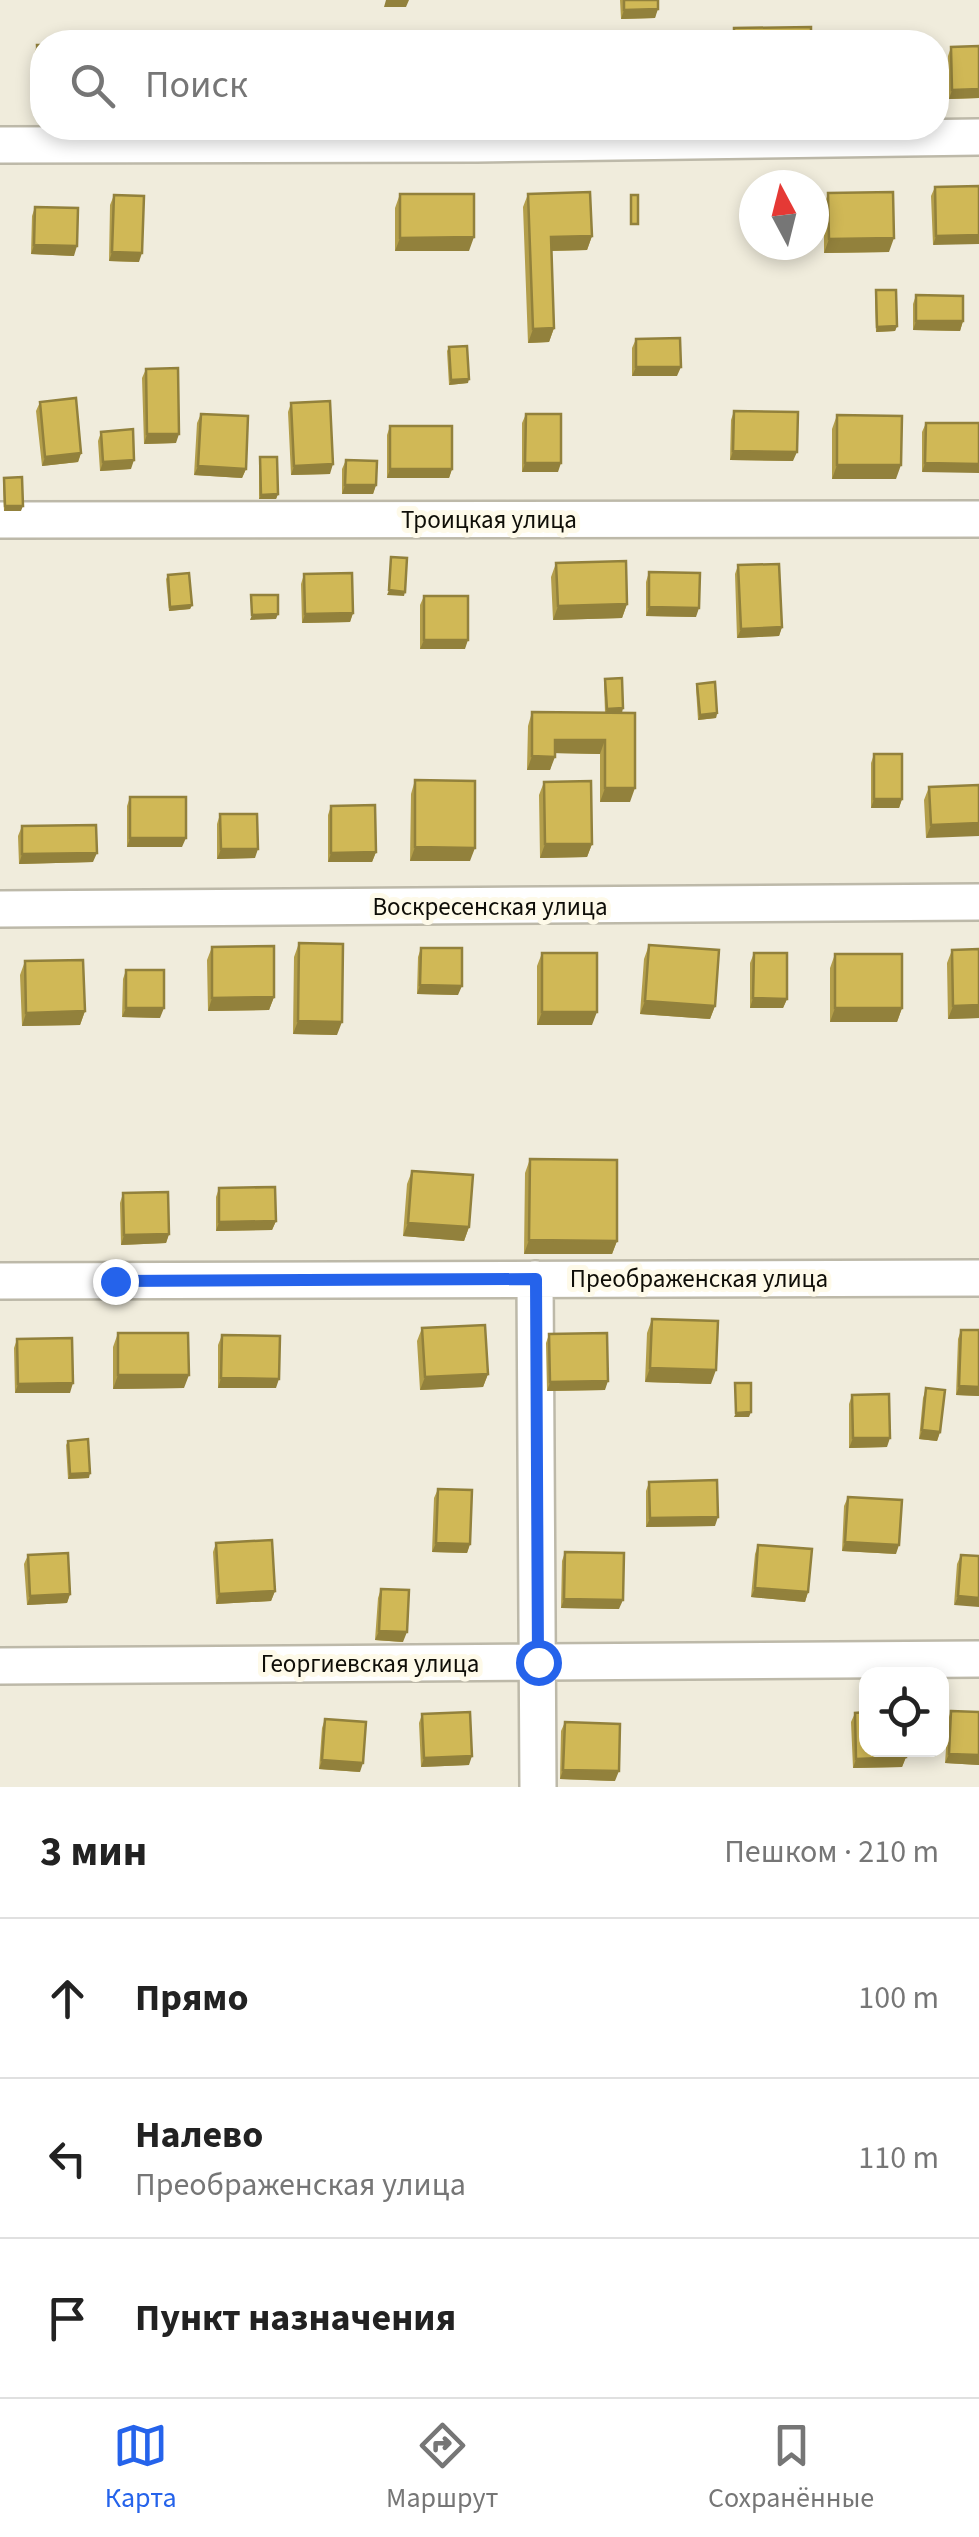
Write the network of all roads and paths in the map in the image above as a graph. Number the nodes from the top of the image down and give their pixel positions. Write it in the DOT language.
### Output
graph roads {
  1 [pos="949,138"];
  2 [pos="979,138"];
  3 [pos="812,140"];
  4 [pos="0,145"];
  5 [pos="0,520"];
  6 [pos="979,520"];
  7 [pos="979,902"];
  8 [pos="0,909"];
  9 [pos="979,1278"];
  10 [pos="536,1279"];
  11 [pos="0,1282"];
  12 [pos="979,1660"];
  13 [pos="538,1662"];
  14 [pos="0,1666"];
  15 [pos="538,1787"];
  1 -- 2 [label="street"];
  3 -- 4 [label="street"];
  5 -- 6 [label="street, Троицкая улица"];
  7 -- 8 [label="street, Воскресенская улица"];
  9 -- 10 [label="street, Преображенская улица"];
  10 -- 11 [label="street, Преображенская улица"];
  10 -- 13 [label="street"];
  12 -- 13 [label="street, Георгиевская улица"];
  13 -- 14 [label="street, Георгиевская улица"];
  13 -- 15 [label="street"];
}
